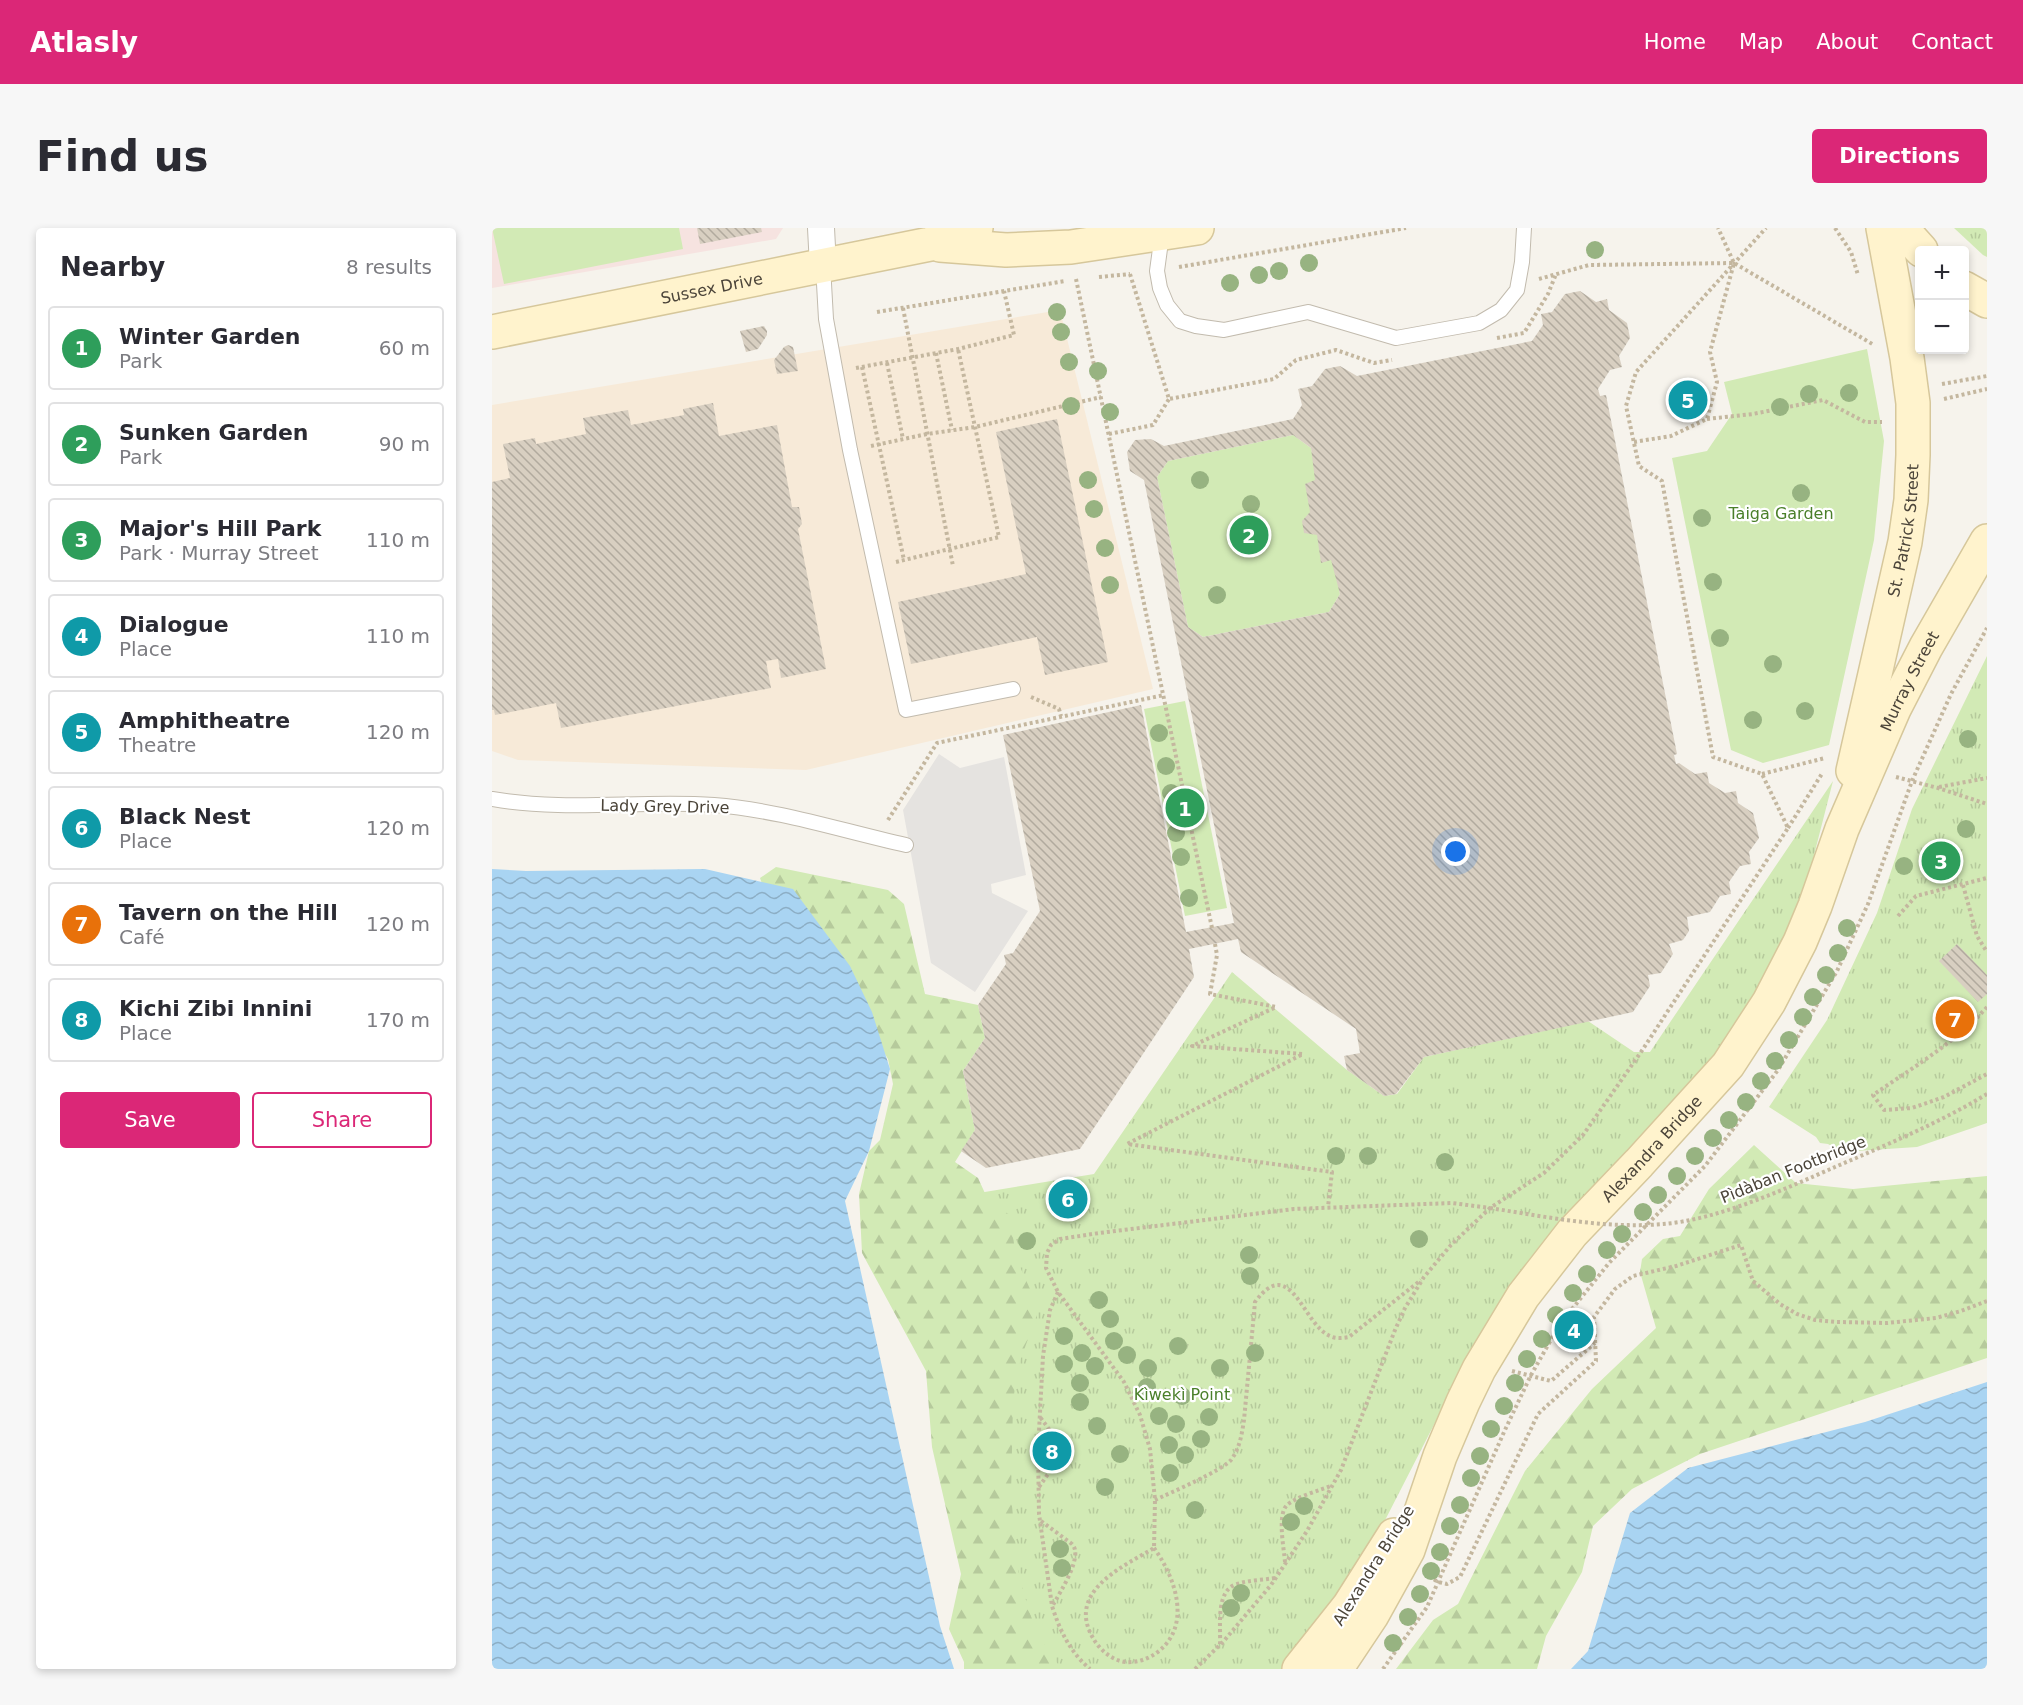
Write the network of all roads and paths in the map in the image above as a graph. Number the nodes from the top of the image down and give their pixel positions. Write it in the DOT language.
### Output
graph roads {
  1 [pos="820,228"];
  2 [pos="976,228"];
  3 [pos="1197,228"];
  4 [pos="1524,228"];
  5 [pos="1718,228"];
  6 [pos="1766,228"];
  7 [pos="1883,228"];
  8 [pos="1900,228"];
  9 [pos="1166,231"];
  10 [pos="930,244"];
  11 [pos="1917,246"];
  12 [pos="1734,263"];
  13 [pos="823,266"];
  14 [pos="1130,274"];
  15 [pos="1556,274"];
  16 [pos="1076,279"];
  17 [pos="1517,290"];
  18 [pos="1969,290"];
  19 [pos="1004,291"];
  20 [pos="1987,301"];
  21 [pos="903,308"];
  22 [pos="492,332"];
  23 [pos="1489,340"];
  24 [pos="1877,347"];
  25 [pos="958,348"];
  26 [pos="936,353"];
  27 [pos="913,358"];
  28 [pos="1397,359"];
  29 [pos="887,363"];
  30 [pos="862,367"];
  31 [pos="835,372"];
  32 [pos="1987,376"];
  33 [pos="1941,384"];
  34 [pos="1987,389"];
  35 [pos="1101,397"];
  36 [pos="1169,399"];
  37 [pos="1942,399"];
  38 [pos="1707,419"];
  39 [pos="1886,422"];
  40 [pos="975,427"];
  41 [pos="952,430"];
  42 [pos="927,434"];
  43 [pos="1109,434"];
  44 [pos="903,439"];
  45 [pos="1634,442"];
  46 [pos="880,445"];
  47 [pos="850,450"];
  48 [pos="1987,541"];
  49 [pos="950,549"];
  50 [pos="904,560"];
  51 [pos="876,566"];
  52 [pos="953,566"];
  53 [pos="1987,628"];
  54 [pos="1013,689"];
  55 [pos="1164,695"];
  56 [pos="1061,716"];
  57 [pos="1762,774"];
  58 [pos="1890,776"];
  59 [pos="1987,778"];
  60 [pos="1912,781"];
  61 [pos="1938,788"];
  62 [pos="492,799"];
  63 [pos="1987,804"];
  64 [pos="1788,828"];
  65 [pos="1842,829"];
  66 [pos="877,839"];
  67 [pos="906,845"];
  68 [pos="1987,878"];
  69 [pos="1963,885"];
  70 [pos="1898,916"];
  71 [pos="1212,928"];
  72 [pos="1215,944"];
  73 [pos="1987,952"];
  74 [pos="1987,1007"];
  75 [pos="1987,1074"];
  76 [pos="1987,1095"];
  77 [pos="1328,1208"];
  78 [pos="1491,1208"];
  79 [pos="1622,1219"];
  80 [pos="1608,1234"];
  81 [pos="1424,1277"];
  82 [pos="1058,1292"];
  83 [pos="1987,1301"];
  84 [pos="1595,1343"];
  85 [pos="1511,1363"];
  86 [pos="1531,1375"];
  87 [pos="1040,1416"];
  88 [pos="1440,1456"];
  89 [pos="1332,1485"];
  90 [pos="1039,1487"];
  91 [pos="1155,1500"];
  92 [pos="1040,1520"];
  93 [pos="1154,1548"];
  94 [pos="1285,1563"];
  95 [pos="1419,1570"];
  96 [pos="1276,1578"];
  97 [pos="1438,1582"];
  98 [pos="1052,1606"];
  99 [pos="1220,1644"];
  100 [pos="1090,1669"];
  101 [pos="1195,1669"];
  102 [pos="1299,1669"];
  103 [pos="1336,1669"];
  104 [pos="1383,1669"];
  1 -- 13 [label="street"];
  2 -- 10 [label="main road, Sussex Drive"];
  3 -- 9 [label="main road, Sussex Drive"];
  4 -- 17 [label="lane"];
  5 -- 12 [label="path"];
  6 -- 12 [label="path"];
  7 -- 65 [label="main road, St. Patrick Street"];
  8 -- 11 [label="main road"];
  9 -- 10 [label="main road, Sussex Drive"];
  9 -- 17 [label="lane"];
  10 -- 13 [label="main road, Sussex Drive"];
  12 -- 15 [label="path"];
  12 -- 24 [label="path"];
  12 -- 38 [label="path"];
  12 -- 45 [label="path"];
  13 -- 22 [label="main road, Sussex Drive"];
  13 -- 31 [label="lane"];
  14 -- 36 [label="path"];
  15 -- 17 [label="path"];
  15 -- 23 [label="path"];
  16 -- 35 [label="path"];
  18 -- 20 [label="main road"];
  19 -- 25 [label="path"];
  21 -- 27 [label="path"];
  25 -- 26 [label="path"];
  25 -- 40 [label="path"];
  26 -- 27 [label="path"];
  26 -- 41 [label="path"];
  27 -- 29 [label="path"];
  27 -- 42 [label="path"];
  28 -- 36 [label="path"];
  29 -- 30 [label="path"];
  29 -- 44 [label="path"];
  30 -- 31 [label="path"];
  30 -- 46 [label="path"];
  31 -- 47 [label="lane"];
  32 -- 33 [label="path"];
  34 -- 37 [label="path"];
  35 -- 40 [label="path"];
  35 -- 43 [label="path"];
  36 -- 43 [label="path"];
  38 -- 39 [label="path"];
  38 -- 45 [label="path"];
  40 -- 41 [label="path"];
  40 -- 49 [label="path"];
  41 -- 42 [label="path"];
  42 -- 44 [label="path"];
  42 -- 49 [label="path"];
  43 -- 55 [label="path"];
  44 -- 46 [label="path"];
  45 -- 57 [label="path"];
  46 -- 47 [label="path"];
  46 -- 50 [label="path"];
  47 -- 51 [label="lane"];
  48 -- 65 [label="main road, Murray Street"];
  49 -- 50 [label="path"];
  49 -- 52 [label="path"];
  50 -- 51 [label="path"];
  51 -- 54 [label="lane"];
  53 -- 60 [label="path"];
  54 -- 56 [label="path"];
  55 -- 56 [label="path"];
  55 -- 71 [label="path"];
  56 -- 66 [label="path"];
  57 -- 64 [label="path"];
  57 -- 64 [label="path"];
  58 -- 60 [label="path"];
  59 -- 61 [label="path"];
  60 -- 61 [label="path"];
  60 -- 86 [label="path"];
  61 -- 63 [label="path"];
  62 -- 66 [label="lane, Lady Grey Drive"];
  64 -- 78 [label="path"];
  65 -- 88 [label="main road, Alexandra Bridge"];
  66 -- 67 [label="lane, Lady Grey Drive"];
  68 -- 69 [label="path"];
  69 -- 70 [label="path"];
  69 -- 73 [label="path"];
  72 -- 77 [label="path"];
  74 -- 75 [label="path"];
  76 -- 78 [label="path, Pìdàban Footbridge, bridge"];
  77 -- 78 [label="path, Pìdàban Footbridge"];
  77 -- 82 [label="path, Pìdàban Footbridge"];
  78 -- 81 [label="path"];
  79 -- 80 [label="path"];
  81 -- 89 [label="path"];
  81 -- 91 [label="path"];
  82 -- 87 [label="path"];
  82 -- 91 [label="path"];
  83 -- 84 [label="path"];
  84 -- 86 [label="path"];
  84 -- 97 [label="path"];
  85 -- 86 [label="path"];
  86 -- 97 [label="path"];
  87 -- 90 [label="path"];
  87 -- 90 [label="path"];
  88 -- 102 [label="main road, Alexandra Bridge"];
  88 -- 103 [label="main road, Alexandra Bridge"];
  89 -- 94 [label="path"];
  89 -- 94 [label="path"];
  90 -- 92 [label="path"];
  91 -- 93 [label="path"];
  92 -- 98 [label="path"];
  92 -- 98 [label="path"];
  93 -- 93 [label="path"];
  94 -- 96 [label="path"];
  95 -- 97 [label="path"];
  96 -- 99 [label="path"];
  96 -- 99 [label="path"];
  97 -- 104 [label="path"];
  98 -- 100 [label="path"];
  99 -- 101 [label="path"];
}
